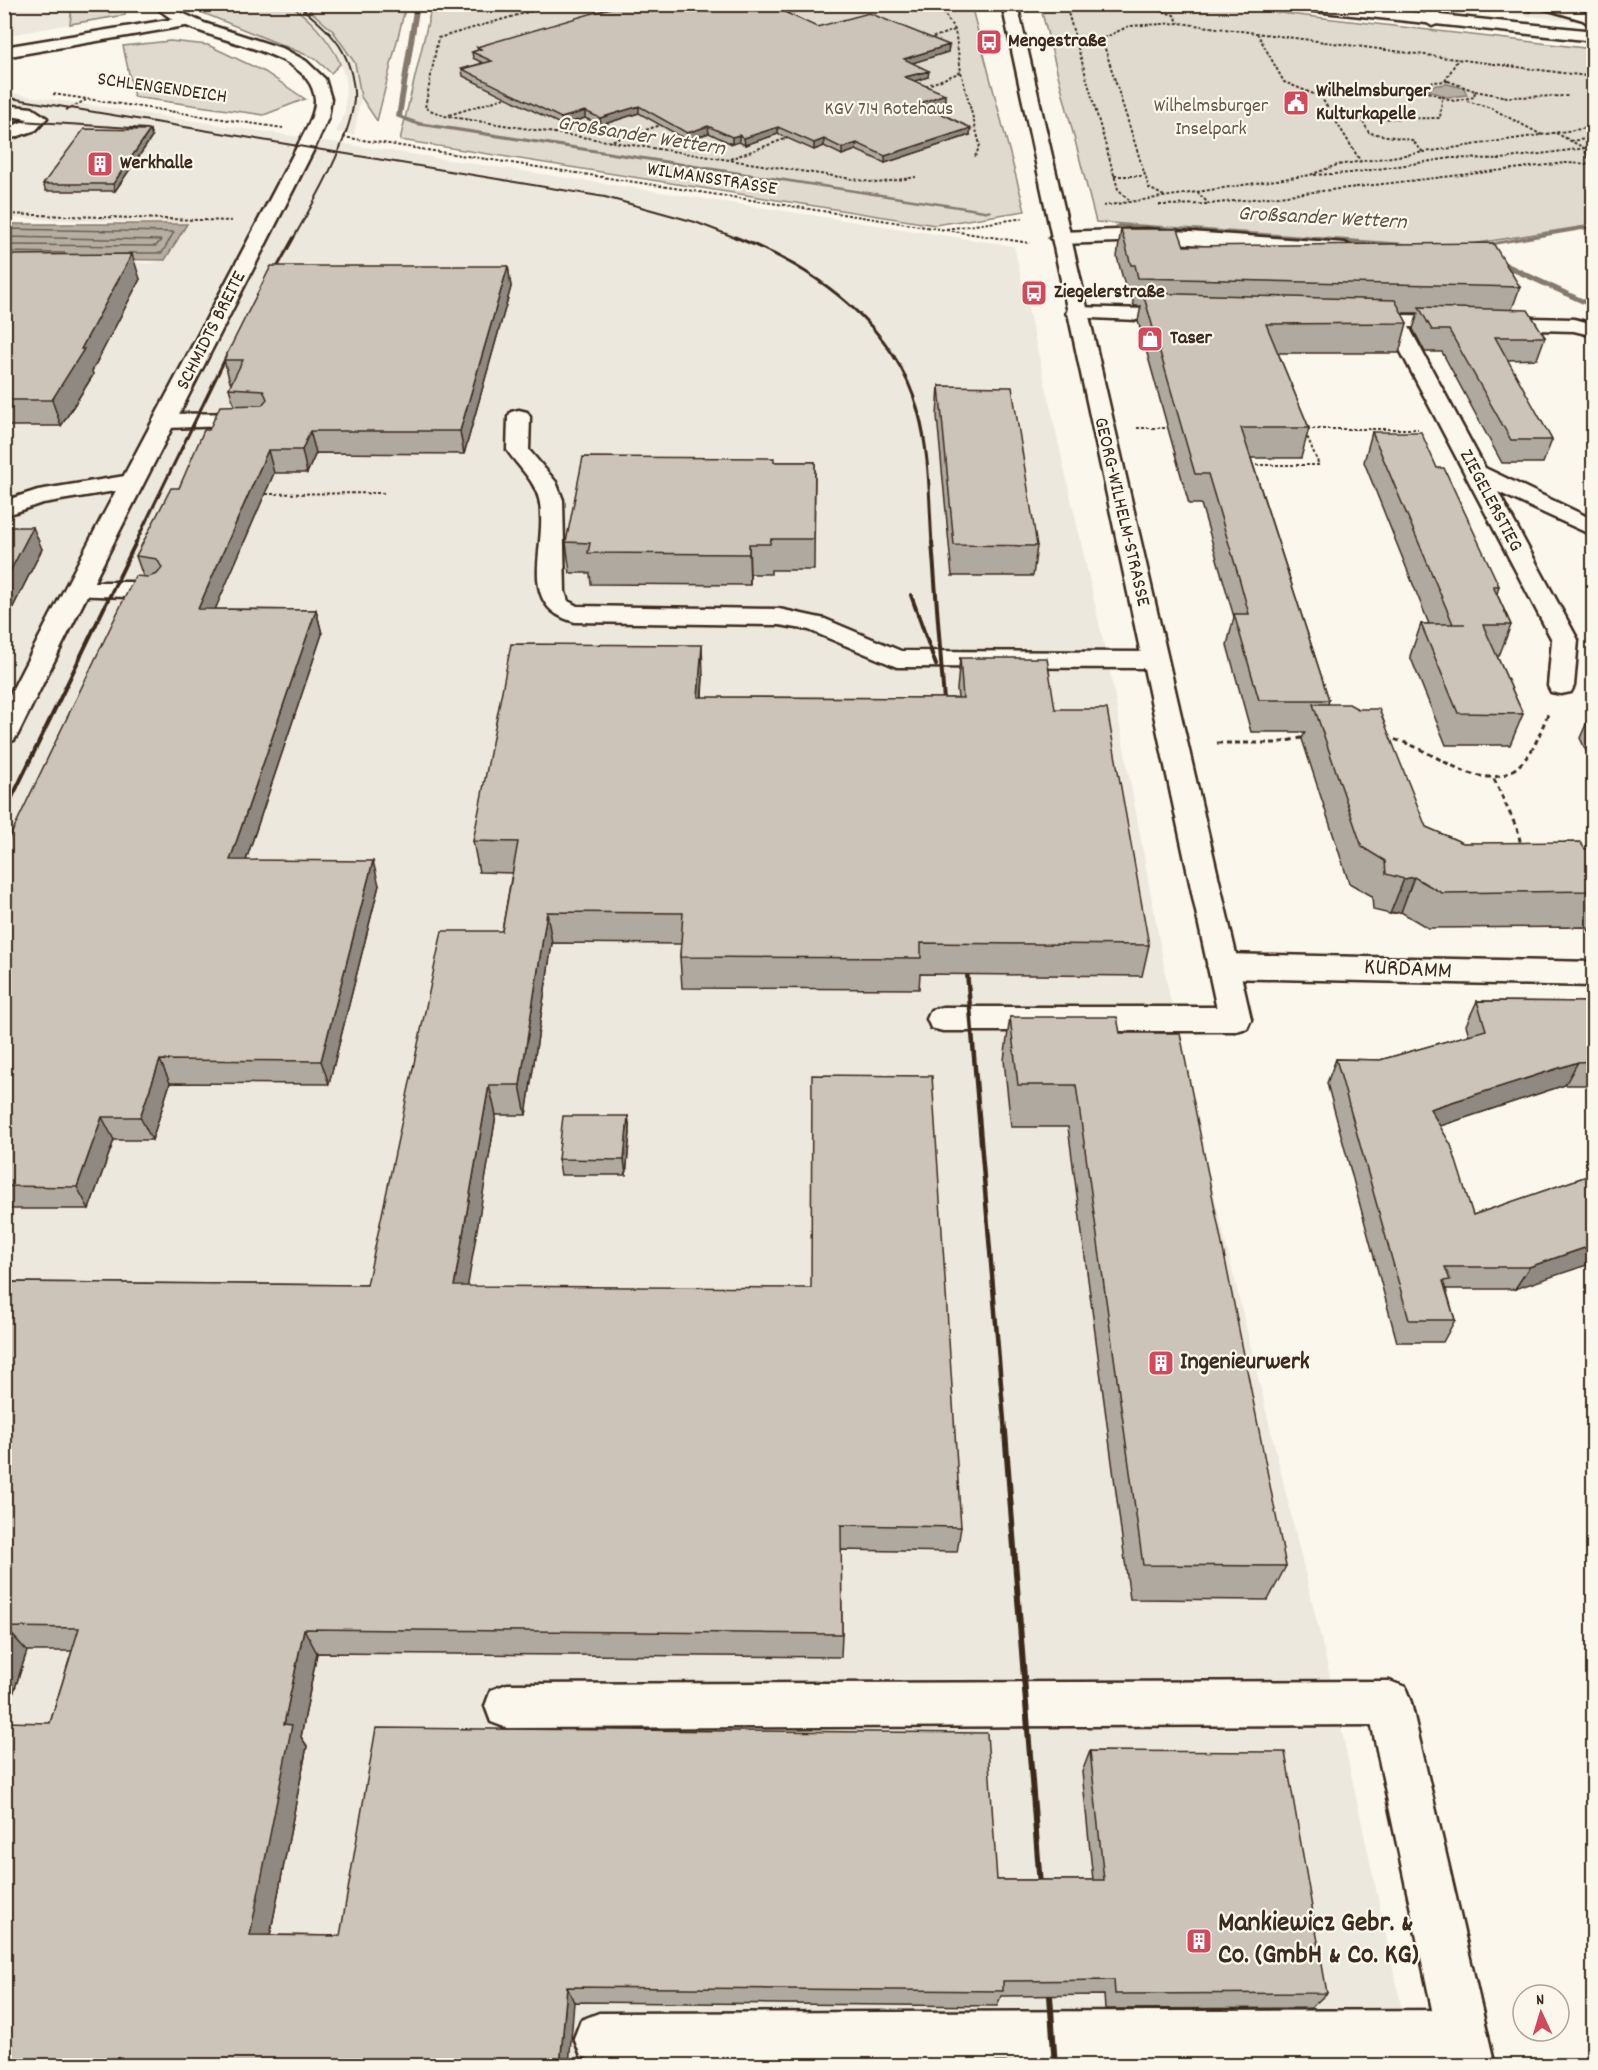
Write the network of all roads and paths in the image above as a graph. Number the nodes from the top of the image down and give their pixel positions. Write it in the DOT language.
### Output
graph roads {
  1 [pos="161,4"];
  2 [pos="556,4"];
  3 [pos="816,4"];
  4 [pos="929,4"];
  5 [pos="1009,4"];
  6 [pos="1077,4"];
  7 [pos="1139,4"];
  8 [pos="1286,4"];
  9 [pos="1374,4"];
  10 [pos="1535,4"];
  11 [pos="1433,12"];
  12 [pos="783,15"];
  13 [pos="186,22"];
  14 [pos="1179,23"];
  15 [pos="955,30"];
  16 [pos="1590,32"];
  17 [pos="1257,33"];
  18 [pos="921,41"];
  19 [pos="4,52"];
  20 [pos="1458,59"];
  21 [pos="961,72"];
  22 [pos="1593,77"];
  23 [pos="1445,81"];
  24 [pos="917,89"];
  25 [pos="1422,90"];
  26 [pos="1475,91"];
  27 [pos="51,94"];
  28 [pos="513,95"];
  29 [pos="1568,96"];
  30 [pos="1321,97"];
  31 [pos="1442,99"];
  32 [pos="1465,100"];
  33 [pos="4,110"];
  34 [pos="445,116"];
  35 [pos="663,124"];
  36 [pos="1593,127"];
  37 [pos="313,132"];
  38 [pos="1556,133"];
  39 [pos="795,135"];
  40 [pos="1542,135"];
  41 [pos="4,136"];
  42 [pos="1593,138"];
  43 [pos="357,140"];
  44 [pos="1570,141"];
  45 [pos="607,142"];
  46 [pos="1593,147"];
  47 [pos="1584,148"];
  48 [pos="1424,153"];
  49 [pos="975,157"];
  50 [pos="729,160"];
  51 [pos="1361,162"];
  52 [pos="1592,164"];
  53 [pos="1310,175"];
  54 [pos="1114,176"];
  55 [pos="1144,176"];
  56 [pos="916,177"];
  57 [pos="1197,191"];
  58 [pos="1164,196"];
  59 [pos="1131,201"];
  60 [pos="1098,207"];
  61 [pos="4,214"];
  62 [pos="1026,218"];
  63 [pos="267,222"];
  64 [pos="942,230"];
  65 [pos="1061,243"];
  66 [pos="1362,250"];
  67 [pos="1076,313"];
  68 [pos="1203,316"];
  69 [pos="1335,319"];
  70 [pos="1395,321"];
  71 [pos="1593,330"];
  72 [pos="519,417"];
  73 [pos="260,420"];
  74 [pos="165,421"];
  75 [pos="1102,428"];
  76 [pos="1174,428"];
  77 [pos="1293,428"];
  78 [pos="1304,429"];
  79 [pos="1452,429"];
  80 [pos="1245,465"];
  81 [pos="1475,472"];
  82 [pos="131,482"];
  83 [pos="385,493"];
  84 [pos="260,494"];
  85 [pos="4,508"];
  86 [pos="1593,529"];
  87 [pos="78,590"];
  88 [pos="155,590"];
  89 [pos="1154,660"];
  90 [pos="1561,686"];
  91 [pos="4,734"];
  92 [pos="1311,736"];
  93 [pos="1218,743"];
  94 [pos="1385,747"];
  95 [pos="1494,779"];
  96 [pos="1523,854"];
  97 [pos="1223,966"];
  98 [pos="1593,974"];
  99 [pos="943,1019"];
  100 [pos="507,1706"];
  101 [pos="599,2038"];
  102 [pos="1467,2050"];
  1 -- 13 [label="main road, SCHMIDTS BREITE"];
  2 -- 34 [label="path"];
  3 -- 12 [label="path"];
  4 -- 15 [label="path"];
  5 -- 65 [label="main road, GEORG-WILHELM-STRASSE"];
  6 -- 54 [label="path"];
  7 -- 14 [label="path"];
  8 -- 11 [label="main road"];
  9 -- 11 [label="main road"];
  10 -- 16 [label="main road"];
  11 -- 16 [label="main road"];
  13 -- 19 [label="main road"];
  13 -- 37 [label="main road, SCHMIDTS BREITE"];
  14 -- 17 [label="path"];
  14 -- 55 [label="path"];
  15 -- 18 [label="path"];
  15 -- 21 [label="path"];
  17 -- 20 [label="path"];
  17 -- 30 [label="path"];
  20 -- 22 [label="path"];
  20 -- 23 [label="path"];
  21 -- 24 [label="path"];
  21 -- 49 [label="path"];
  23 -- 25 [label="path"];
  23 -- 26 [label="path"];
  25 -- 30 [label="path"];
  25 -- 31 [label="path"];
  26 -- 29 [label="path"];
  26 -- 32 [label="path"];
  27 -- 37 [label="path, SCHLENGENDEICH"];
  28 -- 34 [label="path"];
  30 -- 51 [label="path"];
  31 -- 32 [label="path"];
  31 -- 48 [label="path"];
  32 -- 40 [label="path"];
  33 -- 41 [label="main road"];
  34 -- 45 [label="path"];
  35 -- 45 [label="path"];
  36 -- 38 [label="path"];
  37 -- 63 [label="main road, SCHMIDTS BREITE"];
  38 -- 40 [label="path"];
  38 -- 44 [label="path"];
  39 -- 50 [label="path"];
  40 -- 48 [label="path"];
  42 -- 44 [label="path"];
  43 -- 64 [label="path, WILMANSSTRASSE"];
  44 -- 47 [label="path"];
  45 -- 50 [label="path"];
  46 -- 47 [label="path"];
  47 -- 52 [label="path"];
  47 -- 53 [label="path"];
  48 -- 51 [label="path"];
  50 -- 56 [label="path"];
  51 -- 53 [label="path"];
  52 -- 57 [label="path"];
  53 -- 57 [label="path"];
  54 -- 55 [label="path"];
  54 -- 59 [label="path"];
  55 -- 58 [label="path"];
  57 -- 58 [label="path"];
  58 -- 59 [label="path"];
  59 -- 60 [label="path"];
  61 -- 63 [label="path"];
  62 -- 64 [label="path"];
  63 -- 74 [label="main road, SCHMIDTS BREITE"];
  64 -- 65 [label="path, WILMANSSTRASSE"];
  65 -- 66 [label="main road"];
  65 -- 67 [label="main road, GEORG-WILHELM-STRASSE"];
  67 -- 68 [label="main road"];
  67 -- 75 [label="main road, GEORG-WILHELM-STRASSE"];
  69 -- 70 [label="main road"];
  70 -- 71 [label="main road"];
  70 -- 79 [label="main road, ZIEGELERSTIEG"];
  72 -- 89 [label="main road"];
  73 -- 74 [label="main road"];
  74 -- 82 [label="main road, SCHMIDTS BREITE"];
  75 -- 76 [label="path"];
  75 -- 89 [label="main road, GEORG-WILHELM-STRASSE"];
  77 -- 78 [label="path"];
  78 -- 79 [label="path"];
  78 -- 80 [label="path"];
  79 -- 81 [label="main road, ZIEGELERSTIEG"];
  81 -- 86 [label="main road"];
  81 -- 90 [label="main road, ZIEGELERSTIEG"];
  82 -- 85 [label="main road"];
  82 -- 87 [label="main road, SCHMIDTS BREITE"];
  83 -- 84 [label="path"];
  87 -- 88 [label="main road"];
  87 -- 91 [label="main road, SCHMIDTS BREITE"];
  89 -- 97 [label="main road, GEORG-WILHELM-STRASSE"];
  90 -- 95 [label="path"];
  92 -- 93 [label="path"];
  94 -- 95 [label="path"];
  95 -- 96 [label="path"];
  97 -- 98 [label="main road, KURDAMM"];
  97 -- 99 [label="main road, GEORG-WILHELM-STRASSE"];
  100 -- 102 [label="main road"];
  101 -- 102 [label="main road"];
}
